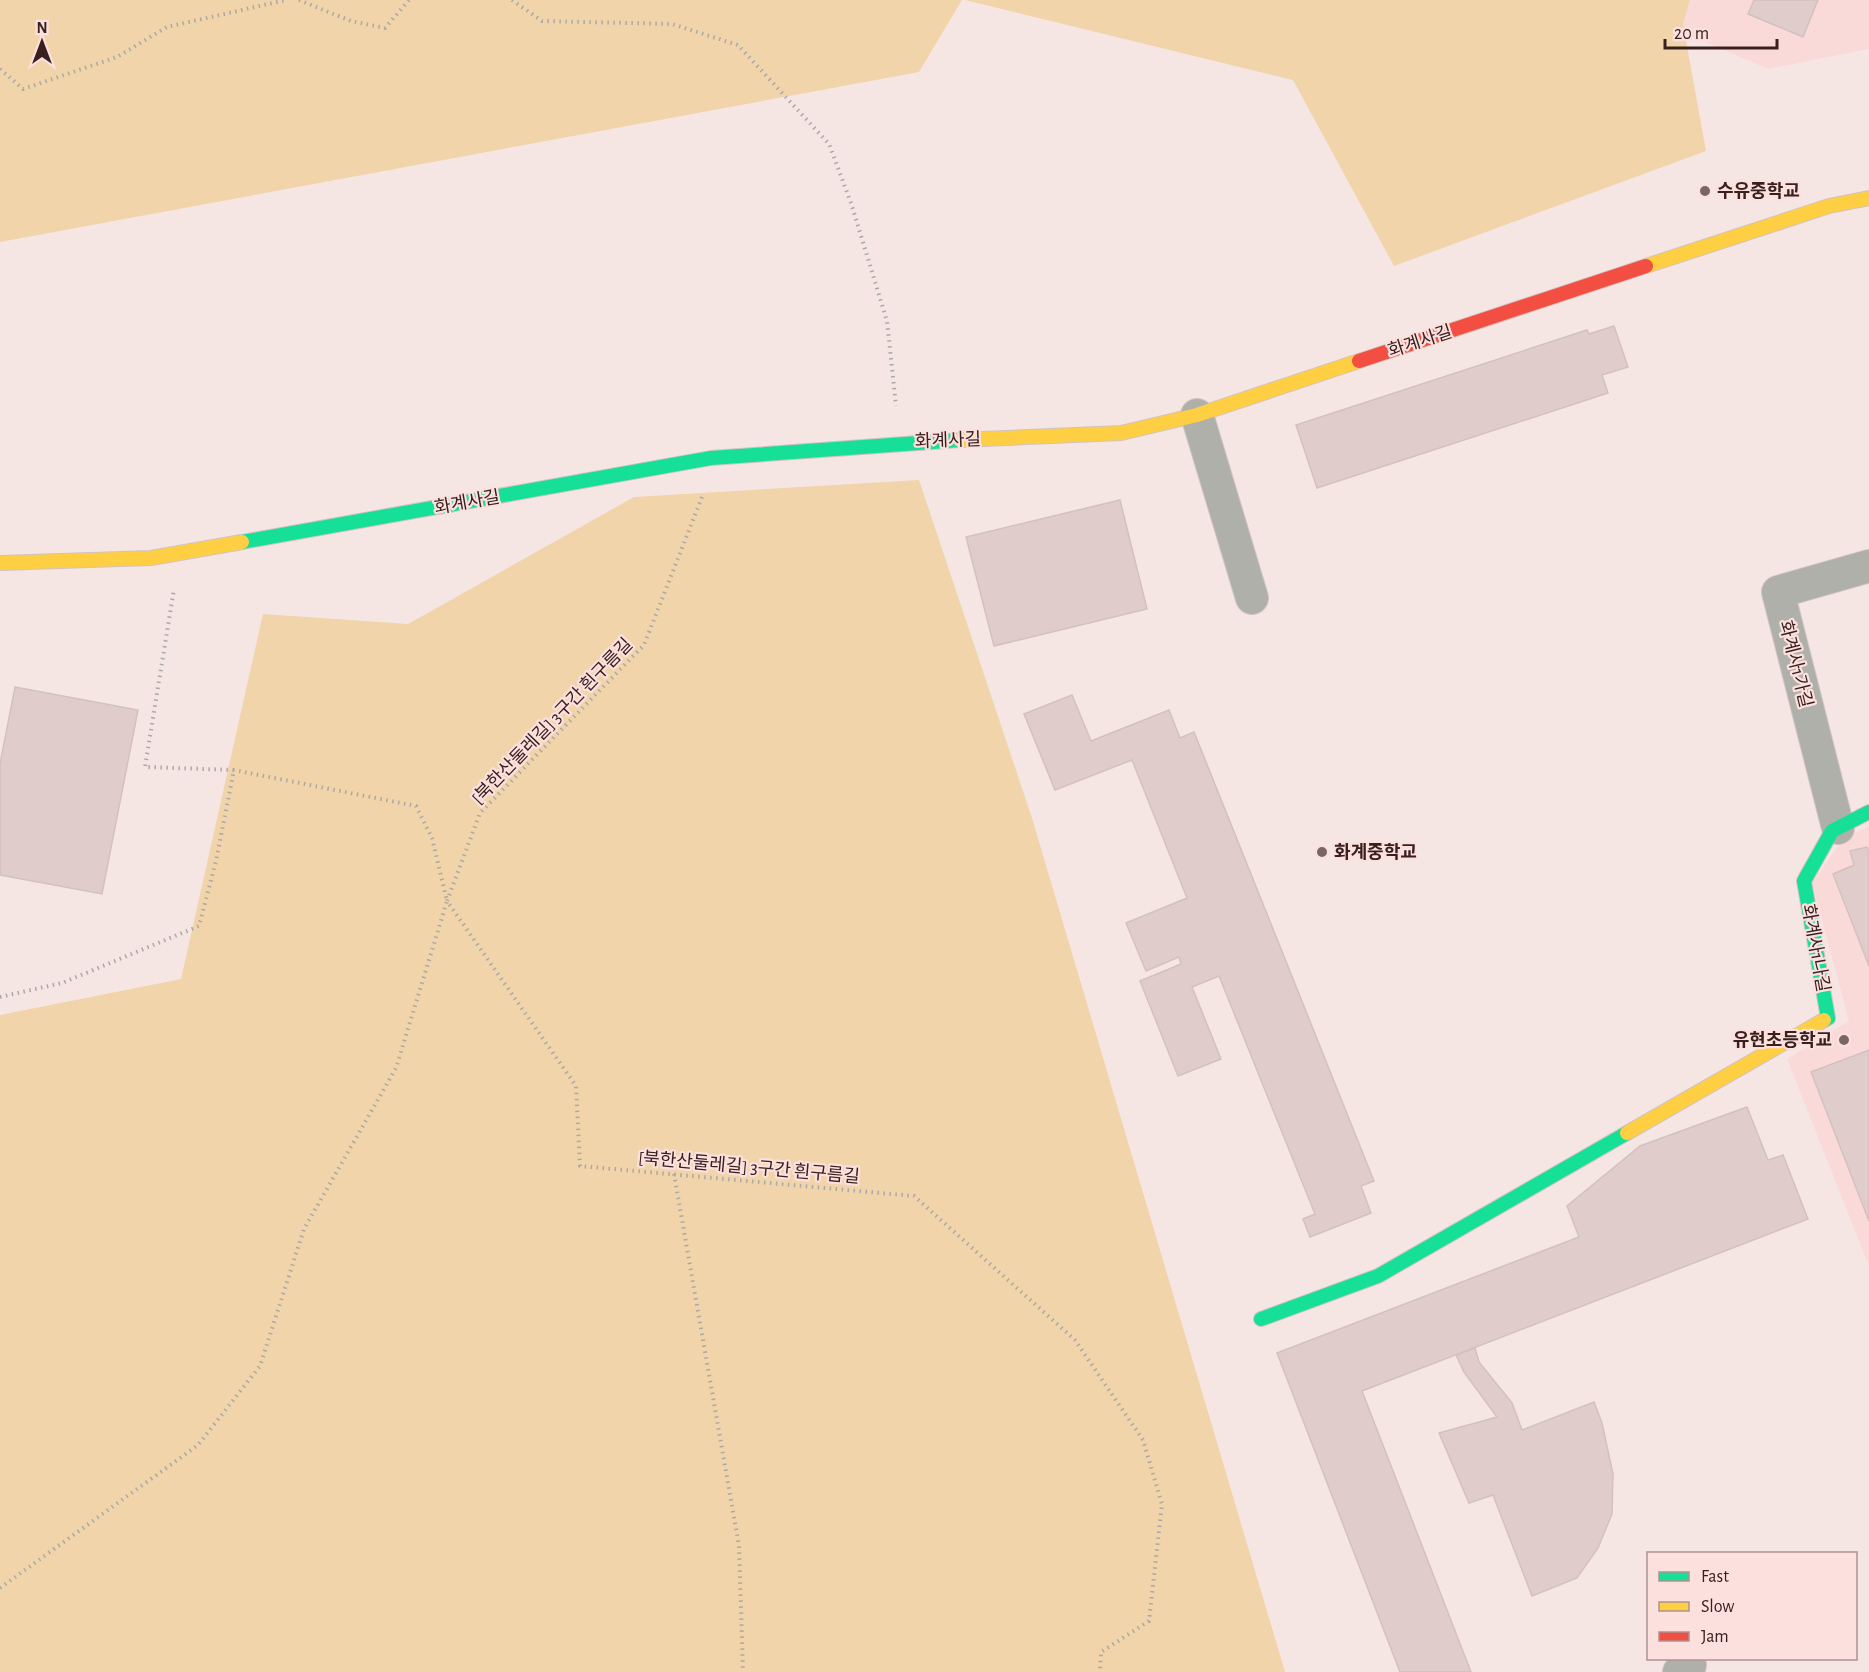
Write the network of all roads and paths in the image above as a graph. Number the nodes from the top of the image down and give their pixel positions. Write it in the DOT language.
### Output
graph roads {
  1 [pos="286,0"];
  2 [pos="299,0"];
  3 [pos="409,0"];
  4 [pos="512,0"];
  5 [pos="0,69"];
  6 [pos="1869,198"];
  7 [pos="1197,415"];
  8 [pos="900,442"];
  9 [pos="704,490"];
  10 [pos="180,553"];
  11 [pos="0,563"];
  12 [pos="1869,566"];
  13 [pos="1252,598"];
  14 [pos="234,770"];
  15 [pos="1869,812"];
  16 [pos="1838,828"];
  17 [pos="447,901"];
  18 [pos="0,997"];
  19 [pos="674,1174"];
  20 [pos="1261,1319"];
  21 [pos="0,1588"];
  22 [pos="743,1672"];
  23 [pos="1100,1672"];
  1 -- 5 [label="path"];
  2 -- 3 [label="path"];
  4 -- 8 [label="path"];
  6 -- 7 [label="street, 화계사길"];
  7 -- 8 [label="street, 화계사길"];
  7 -- 13 [label="street"];
  8 -- 10 [label="street, 화계사길"];
  9 -- 17 [label="path, [북한산둘레길] 3구간 흰구름길"];
  10 -- 11 [label="street, 화계사길"];
  10 -- 14 [label="path"];
  12 -- 16 [label="street, 화계사1가길"];
  14 -- 17 [label="path"];
  14 -- 18 [label="path"];
  15 -- 16 [label="street, 화계사1나길"];
  16 -- 20 [label="street, 화계사1나길"];
  17 -- 19 [label="path, [북한산둘레길] 3구간 흰구름길"];
  17 -- 21 [label="path"];
  19 -- 22 [label="path"];
  19 -- 23 [label="path, [북한산둘레길] 3구간 흰구름길"];
}
